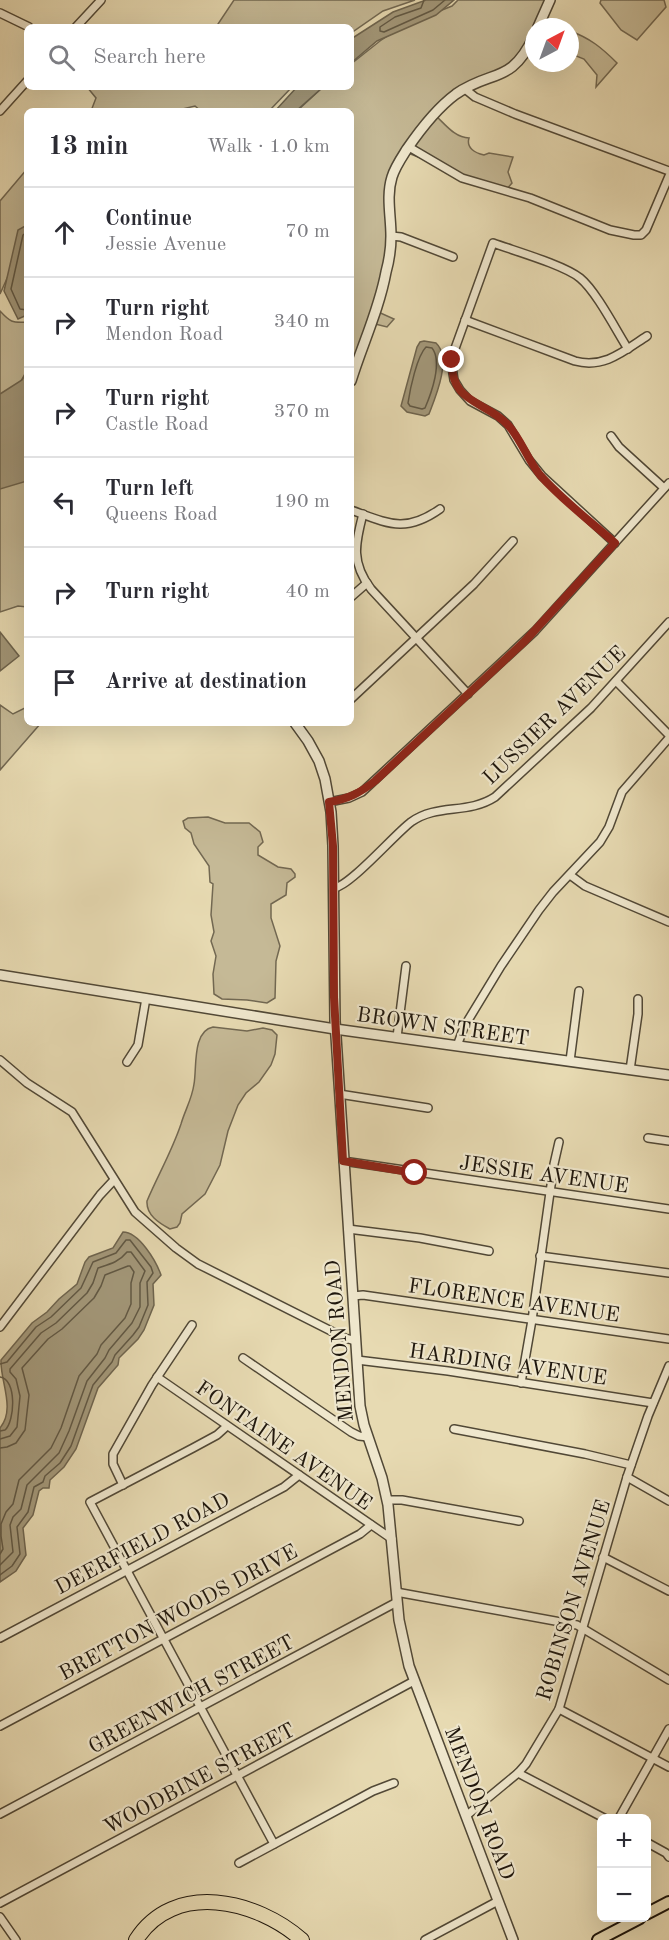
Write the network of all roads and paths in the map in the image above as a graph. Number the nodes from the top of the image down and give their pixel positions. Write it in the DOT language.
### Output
graph roads {
  1 [pos="101,0"];
  2 [pos="550,0"];
  3 [pos="0,13"];
  4 [pos="542,18"];
  5 [pos="79,24"];
  6 [pos="24,25"];
  7 [pos="525,52"];
  8 [pos="24,84"];
  9 [pos="465,88"];
  10 [pos="1,110"];
  11 [pos="409,147"];
  12 [pos="669,171"];
  13 [pos="669,176"];
  14 [pos="391,236"];
  15 [pos="453,257"];
  16 [pos="465,320"];
  17 [pos="647,336"];
  18 [pos="628,349"];
  19 [pos="354,372"];
  20 [pos="611,436"];
  21 [pos="667,485"];
  22 [pos="440,509"];
  23 [pos="354,511"];
  24 [pos="363,514"];
  25 [pos="513,541"];
  26 [pos="615,543"];
  27 [pos="367,583"];
  28 [pos="354,594"];
  29 [pos="669,622"];
  30 [pos="417,638"];
  31 [pos="616,681"];
  32 [pos="468,694"];
  33 [pos="354,696"];
  34 [pos="298,726"];
  35 [pos="669,737"];
  36 [pos="329,802"];
  37 [pos="570,874"];
  38 [pos="333,888"];
  39 [pos="669,922"];
  40 [pos="406,966"];
  41 [pos="0,975"];
  42 [pos="579,991"];
  43 [pos="146,998"];
  44 [pos="638,999"];
  45 [pos="335,1029"];
  46 [pos="397,1037"];
  47 [pos="457,1046"];
  48 [pos="0,1060"];
  49 [pos="570,1061"];
  50 [pos="127,1062"];
  51 [pos="630,1070"];
  52 [pos="669,1076"];
  53 [pos="339,1094"];
  54 [pos="428,1108"];
  55 [pos="648,1138"];
  56 [pos="559,1142"];
  57 [pos="669,1142"];
  58 [pos="343,1161"];
  59 [pos="114,1180"];
  60 [pos="550,1190"];
  61 [pos="669,1209"];
  62 [pos="348,1228"];
  63 [pos="489,1251"];
  64 [pos="540,1256"];
  65 [pos="669,1273"];
  66 [pos="353,1296"];
  67 [pos="532,1320"];
  68 [pos="192,1325"];
  69 [pos="0,1327"];
  70 [pos="669,1339"];
  71 [pos="356,1341"];
  72 [pos="243,1358"];
  73 [pos="357,1360"];
  74 [pos="669,1366"];
  75 [pos="157,1377"];
  76 [pos="520,1383"];
  77 [pos="653,1403"];
  78 [pos="227,1426"];
  79 [pos="454,1430"];
  80 [pos="368,1437"];
  81 [pos="631,1465"];
  82 [pos="298,1475"];
  83 [pos="627,1477"];
  84 [pos="123,1485"];
  85 [pos="387,1500"];
  86 [pos="669,1501"];
  87 [pos="519,1521"];
  88 [pos="371,1525"];
  89 [pos="392,1539"];
  90 [pos="603,1557"];
  91 [pos="127,1570"];
  92 [pos="669,1591"];
  93 [pos="397,1597"];
  94 [pos="583,1629"];
  95 [pos="0,1638"];
  96 [pos="164,1639"];
  97 [pos="669,1680"];
  98 [pos="414,1681"];
  99 [pos="200,1707"];
  100 [pos="560,1709"];
  101 [pos="0,1726"];
  102 [pos="669,1729"];
  103 [pos="653,1758"];
  104 [pos="669,1767"];
  105 [pos="518,1773"];
  106 [pos="237,1776"];
  107 [pos="394,1783"];
  108 [pos="0,1814"];
  109 [pos="597,1814"];
  110 [pos="621,1814"];
  111 [pos="466,1816"];
  112 [pos="274,1844"];
  113 [pos="651,1845"];
  114 [pos="669,1857"];
  115 [pos="239,1863"];
  116 [pos="498,1901"];
  117 [pos="669,1902"];
  118 [pos="0,1903"];
  119 [pos="651,1911"];
  120 [pos="0,1917"];
  121 [pos="631,1922"];
  122 [pos="16,1940"];
  123 [pos="136,1940"];
  124 [pos="302,1940"];
  125 [pos="425,1940"];
  126 [pos="513,1940"];
  127 [pos="598,1940"];
  1 -- 5 [label="street"];
  2 -- 4 [label="street"];
  3 -- 6 [label="street"];
  7 -- 9 [label="street"];
  8 -- 10 [label="street"];
  9 -- 11 [label="street"];
  9 -- 12 [label="street"];
  11 -- 13 [label="street"];
  11 -- 14 [label="street"];
  14 -- 15 [label="street"];
  14 -- 19 [label="street"];
  16 -- 18 [label="street"];
  16 -- 18 [label="street"];
  16 -- 26 [label="street"];
  17 -- 18 [label="street"];
  20 -- 21 [label="street"];
  21 -- 26 [label="street"];
  22 -- 24 [label="street"];
  23 -- 24 [label="street"];
  24 -- 27 [label="street"];
  25 -- 30 [label="street"];
  26 -- 32 [label="street"];
  27 -- 28 [label="street"];
  27 -- 30 [label="street"];
  29 -- 31 [label="street, LUSSIER AVENUE"];
  30 -- 32 [label="street"];
  30 -- 33 [label="street"];
  31 -- 35 [label="street"];
  31 -- 38 [label="street, LUSSIER AVENUE"];
  32 -- 36 [label="street"];
  34 -- 36 [label="street, MENDON ROAD"];
  35 -- 37 [label="street"];
  36 -- 38 [label="street, MENDON ROAD"];
  37 -- 39 [label="street"];
  37 -- 47 [label="street"];
  38 -- 45 [label="street, MENDON ROAD"];
  40 -- 46 [label="street"];
  41 -- 43 [label="street, BROWN STREET"];
  42 -- 49 [label="street"];
  43 -- 45 [label="street, BROWN STREET"];
  43 -- 50 [label="street"];
  44 -- 51 [label="street"];
  45 -- 46 [label="street, BROWN STREET"];
  45 -- 53 [label="street, MENDON ROAD"];
  46 -- 47 [label="street, BROWN STREET"];
  47 -- 49 [label="street, BROWN STREET"];
  48 -- 59 [label="street"];
  49 -- 51 [label="street, BROWN STREET"];
  51 -- 52 [label="street, BROWN STREET"];
  53 -- 54 [label="street"];
  53 -- 58 [label="street, MENDON ROAD"];
  55 -- 57 [label="street"];
  56 -- 60 [label="street"];
  58 -- 60 [label="street, JESSIE AVENUE"];
  58 -- 62 [label="street, MENDON ROAD"];
  59 -- 69 [label="street"];
  59 -- 71 [label="street"];
  60 -- 61 [label="street, JESSIE AVENUE"];
  60 -- 64 [label="street"];
  62 -- 63 [label="street"];
  62 -- 66 [label="street, MENDON ROAD"];
  64 -- 65 [label="street"];
  64 -- 67 [label="street"];
  66 -- 67 [label="street, FLORENCE AVENUE"];
  66 -- 71 [label="street, MENDON ROAD"];
  67 -- 70 [label="street, FLORENCE AVENUE"];
  67 -- 76 [label="street"];
  68 -- 75 [label="street"];
  71 -- 73 [label="street, MENDON ROAD"];
  72 -- 80 [label="street"];
  73 -- 76 [label="street, HARDING AVENUE"];
  73 -- 80 [label="street, MENDON ROAD"];
  74 -- 77 [label="street, ROBINSON AVENUE"];
  75 -- 78 [label="street, FONTAINE AVENUE"];
  75 -- 84 [label="street"];
  76 -- 77 [label="street, HARDING AVENUE"];
  77 -- 81 [label="street, ROBINSON AVENUE"];
  78 -- 82 [label="street, FONTAINE AVENUE"];
  78 -- 84 [label="street"];
  79 -- 81 [label="street"];
  80 -- 85 [label="street, MENDON ROAD"];
  81 -- 83 [label="street, ROBINSON AVENUE"];
  82 -- 88 [label="street, FONTAINE AVENUE"];
  82 -- 91 [label="street, DEERFIELD ROAD"];
  83 -- 86 [label="street"];
  83 -- 90 [label="street, ROBINSON AVENUE"];
  84 -- 91 [label="street"];
  85 -- 87 [label="street"];
  85 -- 89 [label="street, MENDON ROAD"];
  88 -- 89 [label="street, FONTAINE AVENUE"];
  88 -- 96 [label="street, BRETTON WOODS DRIVE"];
  89 -- 93 [label="street, MENDON ROAD"];
  90 -- 92 [label="street"];
  90 -- 94 [label="street, ROBINSON AVENUE"];
  91 -- 95 [label="street, DEERFIELD ROAD"];
  91 -- 96 [label="street"];
  93 -- 94 [label="street"];
  93 -- 98 [label="street, MENDON ROAD"];
  93 -- 99 [label="street, GREENWICH STREET"];
  94 -- 97 [label="street"];
  94 -- 100 [label="street, ROBINSON AVENUE"];
  96 -- 99 [label="street"];
  96 -- 101 [label="street, BRETTON WOODS DRIVE"];
  98 -- 106 [label="street, WOODBINE STREET"];
  98 -- 111 [label="street, MENDON ROAD"];
  99 -- 106 [label="street"];
  99 -- 108 [label="street, GREENWICH STREET"];
  100 -- 103 [label="street"];
  100 -- 105 [label="street, ROBINSON AVENUE"];
  102 -- 103 [label="street"];
  103 -- 104 [label="street"];
  103 -- 110 [label="street"];
  105 -- 109 [label="street"];
  105 -- 111 [label="street, ROBINSON AVENUE"];
  106 -- 112 [label="street"];
  106 -- 118 [label="street, WOODBINE STREET"];
  107 -- 112 [label="street"];
  111 -- 116 [label="street, MENDON ROAD"];
  112 -- 115 [label="street"];
  113 -- 114 [label="street"];
  116 -- 125 [label="street"];
  116 -- 126 [label="street, MENDON ROAD"];
  117 -- 119 [label="main road"];
  120 -- 122 [label="street"];
  121 -- 127 [label="main road"];
  123 -- 124 [label="highway"];
}
